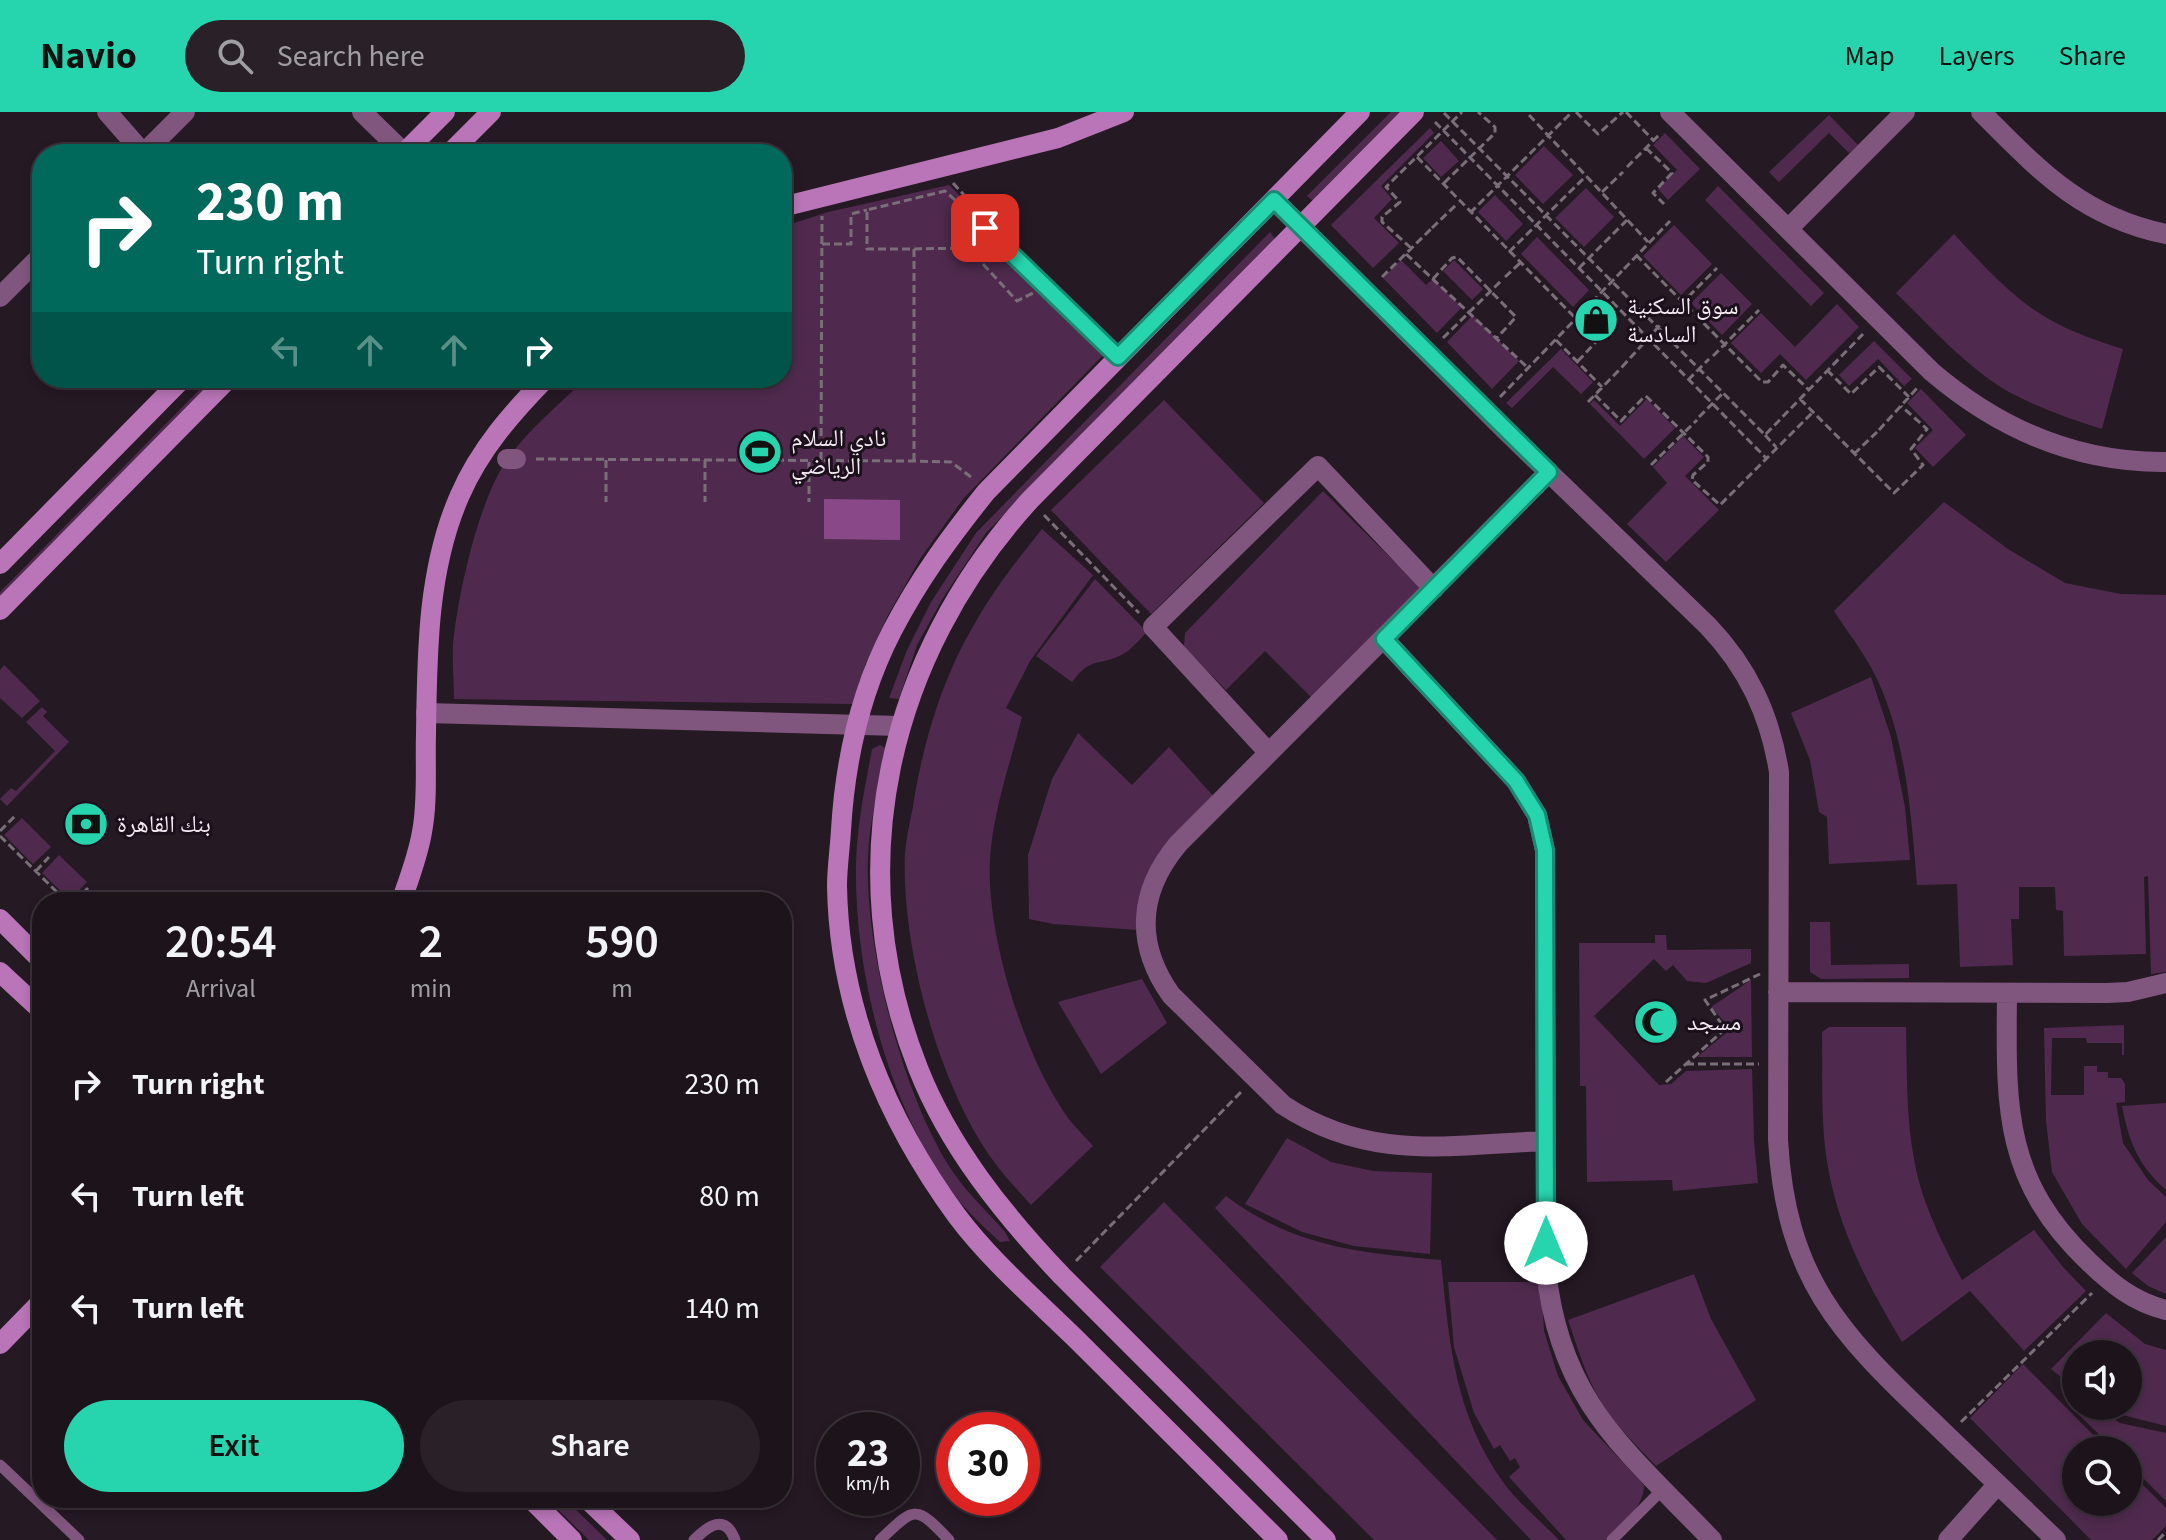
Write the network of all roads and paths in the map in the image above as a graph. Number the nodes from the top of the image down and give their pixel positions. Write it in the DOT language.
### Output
graph roads {
  1 [pos="107,112"];
  2 [pos="185,112"];
  3 [pos="362,112"];
  4 [pos="445,112"];
  5 [pos="491,112"];
  6 [pos="1124,112"];
  7 [pos="1360,112"];
  8 [pos="1414,112"];
  9 [pos="1462,112"];
  10 [pos="1478,112"];
  11 [pos="1574,112"];
  12 [pos="1625,112"];
  13 [pos="1905,112"];
  14 [pos="1981,112"];
  15 [pos="1444,113"];
  16 [pos="1529,115"];
  17 [pos="1667,121"];
  18 [pos="1435,122"];
  19 [pos="1453,122"];
  20 [pos="1443,131"];
  21 [pos="1548,135"];
  22 [pos="1653,140"];
  23 [pos="134,144"];
  24 [pos="153,144"];
  25 [pos="394,144"];
  26 [pos="414,144"];
  27 [pos="459,144"];
  28 [pos="1646,148"];
  29 [pos="1480,149"];
  30 [pos="1417,157"];
  31 [pos="1470,158"];
  32 [pos="1627,167"];
  33 [pos="1623,172"];
  34 [pos="1507,176"];
  35 [pos="1586,176"];
  36 [pos="1443,184"];
  37 [pos="1497,186"];
  38 [pos="1602,192"];
  39 [pos="1274,200"];
  40 [pos="1460,201"];
  41 [pos="792,204"];
  42 [pos="1664,204"];
  43 [pos="867,210"];
  44 [pos="963,211"];
  45 [pos="1470,213"];
  46 [pos="822,214"];
  47 [pos="1546,215"];
  48 [pos="1627,220"];
  49 [pos="1670,221"];
  50 [pos="1536,225"];
  51 [pos="1301,227"];
  52 [pos="1788,229"];
  53 [pos="2166,234"];
  54 [pos="1648,242"];
  55 [pos="822,244"];
  56 [pos="967,248"];
  57 [pos="1411,248"];
  58 [pos="914,249"];
  59 [pos="1509,252"];
  60 [pos="1406,254"];
  61 [pos="1636,255"];
  62 [pos="1589,258"];
  63 [pos="1520,263"];
  64 [pos="32,265"];
  65 [pos="1579,268"];
  66 [pos="1717,268"];
  67 [pos="1382,277"];
  68 [pos="1433,279"];
  69 [pos="1612,281"];
  70 [pos="1044,288"];
  71 [pos="1490,292"];
  72 [pos="1602,292"];
  73 [pos="0,297"];
  74 [pos="1682,303"];
  75 [pos="1759,310"];
  76 [pos="1469,312"];
  77 [pos="1878,319"];
  78 [pos="1576,320"];
  79 [pos="1659,326"];
  80 [pos="1443,338"];
  81 [pos="1648,338"];
  82 [pos="1496,339"];
  83 [pos="1556,340"];
  84 [pos="1725,343"];
  85 [pos="1118,357"];
  86 [pos="1578,361"];
  87 [pos="1528,368"];
  88 [pos="1699,369"];
  89 [pos="1827,370"];
  90 [pos="1932,372"];
  91 [pos="1688,380"];
  92 [pos="1602,387"];
  93 [pos="173,388"];
  94 [pos="219,388"];
  95 [pos="536,388"];
  96 [pos="1809,390"];
  97 [pos="1723,393"];
  98 [pos="1595,395"];
  99 [pos="1500,397"];
  100 [pos="1909,397"];
  101 [pos="1800,399"];
  102 [pos="1588,402"];
  103 [pos="1712,404"];
  104 [pos="1901,406"];
  105 [pos="1813,412"];
  106 [pos="1683,433"];
  107 [pos="1765,435"];
  108 [pos="1777,448"];
  109 [pos="1854,454"];
  110 [pos="512,459"];
  111 [pos="1767,459"];
  112 [pos="606,460"];
  113 [pos="705,460"];
  114 [pos="809,460"];
  115 [pos="821,460"];
  116 [pos="914,461"];
  117 [pos="2166,462"];
  118 [pos="1651,465"];
  119 [pos="1549,472"];
  120 [pos="977,482"];
  121 [pos="1030,500"];
  122 [pos="606,502"];
  123 [pos="705,502"];
  124 [pos="809,502"];
  125 [pos="0,564"];
  126 [pos="1434,589"];
  127 [pos="0,610"];
  128 [pos="1153,627"];
  129 [pos="1384,639"];
  130 [pos="426,713"];
  131 [pos="857,724"];
  132 [pos="899,726"];
  133 [pos="1269,753"];
  134 [pos="16,815"];
  135 [pos="0,833"];
  136 [pos="49,857"];
  137 [pos="36,871"];
  138 [pos="88,888"];
  139 [pos="57,892"];
  140 [pos="84,892"];
  141 [pos="404,892"];
  142 [pos="3,927"];
  143 [pos="32,952"];
  144 [pos="1778,965"];
  145 [pos="0,972"];
  146 [pos="2166,983"];
  147 [pos="1778,992"];
  148 [pos="2007,993"];
  149 [pos="32,1002"];
  150 [pos="1686,1064"];
  151 [pos="1778,1065"];
  152 [pos="1255,1078"];
  153 [pos="1666,1082"];
  154 [pos="1546,1141"];
  155 [pos="1030,1243"];
  156 [pos="1006,1270"];
  157 [pos="1062,1276"];
  158 [pos="2106,1279"];
  159 [pos="2166,1310"];
  160 [pos="32,1311"];
  161 [pos="0,1344"];
  162 [pos="1947,1435"];
  163 [pos="0,1465"];
  164 [pos="1998,1484"];
  165 [pos="1663,1489"];
  166 [pos="32,1495"];
  167 [pos="45,1508"];
  168 [pos="540,1508"];
  169 [pos="596,1508"];
  170 [pos="2166,1532"];
  171 [pos="79,1540"];
  172 [pos="572,1540"];
  173 [pos="630,1540"];
  174 [pos="694,1540"];
  175 [pos="735,1540"];
  176 [pos="880,1540"];
  177 [pos="949,1540"];
  178 [pos="1278,1540"];
  179 [pos="1326,1540"];
  180 [pos="1612,1540"];
  181 [pos="1712,1540"];
  182 [pos="1948,1540"];
  183 [pos="2056,1540"];
  184 [pos="2158,1540"];
  1 -- 23 [label="street"];
  2 -- 24 [label="street"];
  3 -- 25 [label="street"];
  4 -- 26 [label="street"];
  5 -- 27 [label="street"];
  6 -- 41 [label="street"];
  7 -- 39 [label="street"];
  8 -- 51 [label="street"];
  9 -- 19 [label="path"];
  10 -- 29 [label="path"];
  11 -- 12 [label="path"];
  11 -- 21 [label="path"];
  12 -- 22 [label="path"];
  13 -- 52 [label="street"];
  14 -- 53 [label="street"];
  15 -- 19 [label="path"];
  16 -- 21 [label="path"];
  17 -- 22 [label="path"];
  17 -- 52 [label="street"];
  18 -- 20 [label="path"];
  19 -- 20 [label="path"];
  19 -- 29 [label="path"];
  20 -- 30 [label="path"];
  20 -- 31 [label="path"];
  21 -- 34 [label="path"];
  21 -- 35 [label="path"];
  22 -- 28 [label="path"];
  28 -- 32 [label="path"];
  28 -- 42 [label="path"];
  29 -- 31 [label="path"];
  29 -- 34 [label="path"];
  30 -- 36 [label="path"];
  30 -- 57 [label="path"];
  31 -- 36 [label="path"];
  31 -- 37 [label="path"];
  33 -- 38 [label="path"];
  34 -- 37 [label="path"];
  34 -- 47 [label="path"];
  35 -- 38 [label="path"];
  35 -- 47 [label="path"];
  36 -- 40 [label="path"];
  37 -- 45 [label="path"];
  37 -- 50 [label="path"];
  38 -- 48 [label="path"];
  39 -- 51 [label="street"];
  39 -- 85 [label="street"];
  40 -- 45 [label="path"];
  40 -- 57 [label="path"];
  43 -- 44 [label="path"];
  43 -- 55 [label="path"];
  43 -- 58 [label="path"];
  44 -- 56 [label="path"];
  44 -- 85 [label="lane"];
  45 -- 59 [label="path"];
  46 -- 55 [label="path"];
  47 -- 50 [label="path"];
  47 -- 62 [label="path"];
  48 -- 54 [label="path"];
  48 -- 62 [label="path"];
  49 -- 54 [label="path"];
  50 -- 59 [label="path"];
  50 -- 65 [label="path"];
  51 -- 119 [label="street"];
  51 -- 121 [label="street"];
  52 -- 77 [label="street"];
  54 -- 61 [label="path"];
  55 -- 115 [label="path"];
  56 -- 58 [label="path"];
  56 -- 70 [label="path"];
  57 -- 60 [label="path"];
  58 -- 116 [label="path"];
  59 -- 63 [label="path"];
  60 -- 67 [label="path"];
  60 -- 68 [label="path"];
  61 -- 69 [label="path"];
  61 -- 74 [label="path"];
  62 -- 65 [label="path"];
  62 -- 69 [label="path"];
  63 -- 71 [label="path"];
  63 -- 78 [label="path"];
  64 -- 73 [label="street"];
  65 -- 72 [label="path"];
  66 -- 74 [label="path"];
  68 -- 71 [label="path"];
  68 -- 76 [label="path"];
  69 -- 72 [label="path"];
  69 -- 79 [label="path"];
  71 -- 76 [label="path"];
  71 -- 82 [label="path"];
  72 -- 78 [label="path"];
  72 -- 81 [label="path"];
  74 -- 84 [label="path"];
  75 -- 84 [label="path"];
  76 -- 80 [label="path"];
  76 -- 82 [label="path"];
  77 -- 89 [label="path"];
  77 -- 90 [label="street"];
  78 -- 83 [label="path"];
  78 -- 86 [label="path"];
  79 -- 81 [label="path"];
  79 -- 88 [label="path"];
  81 -- 91 [label="path"];
  81 -- 92 [label="path"];
  82 -- 87 [label="path"];
  83 -- 86 [label="path"];
  83 -- 87 [label="path"];
  84 -- 88 [label="path"];
  84 -- 96 [label="path"];
  85 -- 131 [label="street"];
  86 -- 92 [label="path"];
  87 -- 99 [label="path"];
  88 -- 91 [label="path"];
  88 -- 97 [label="path"];
  89 -- 96 [label="path"];
  89 -- 100 [label="path"];
  90 -- 100 [label="path"];
  90 -- 117 [label="street"];
  91 -- 103 [label="path"];
  92 -- 98 [label="path"];
  93 -- 125 [label="street"];
  94 -- 127 [label="street"];
  95 -- 130 [label="street"];
  96 -- 101 [label="path"];
  97 -- 103 [label="path"];
  97 -- 107 [label="path"];
  98 -- 102 [label="path"];
  98 -- 106 [label="path"];
  100 -- 104 [label="path"];
  101 -- 105 [label="path"];
  101 -- 107 [label="path"];
  103 -- 106 [label="path"];
  103 -- 111 [label="path"];
  104 -- 109 [label="path"];
  104 -- 109 [label="path"];
  105 -- 108 [label="path"];
  105 -- 109 [label="path"];
  106 -- 111 [label="path"];
  106 -- 118 [label="path"];
  107 -- 108 [label="path"];
  108 -- 111 [label="path"];
  110 -- 112 [label="path"];
  112 -- 113 [label="path"];
  112 -- 122 [label="path"];
  113 -- 114 [label="path"];
  113 -- 123 [label="path"];
  114 -- 115 [label="path"];
  114 -- 124 [label="path"];
  115 -- 116 [label="path"];
  116 -- 120 [label="path"];
  119 -- 126 [label="street"];
  119 -- 144 [label="street"];
  121 -- 128 [label="path"];
  121 -- 132 [label="street"];
  126 -- 128 [label="street"];
  126 -- 129 [label="street"];
  128 -- 133 [label="street"];
  129 -- 133 [label="street"];
  129 -- 154 [label="street"];
  130 -- 131 [label="street"];
  130 -- 141 [label="street"];
  131 -- 132 [label="street"];
  131 -- 156 [label="street"];
  132 -- 155 [label="street"];
  133 -- 152 [label="street"];
  134 -- 135 [label="path"];
  135 -- 137 [label="path"];
  136 -- 137 [label="path"];
  137 -- 139 [label="path"];
  138 -- 140 [label="path"];
  142 -- 143 [label="street"];
  144 -- 147 [label="street"];
  144 -- 150 [label="path"];
  145 -- 149 [label="street"];
  146 -- 148 [label="street"];
  147 -- 148 [label="street"];
  147 -- 151 [label="street"];
  148 -- 158 [label="street"];
  150 -- 151 [label="path"];
  150 -- 153 [label="path"];
  151 -- 162 [label="street"];
  152 -- 154 [label="street"];
  152 -- 157 [label="path"];
  154 -- 165 [label="street"];
  155 -- 156 [label="street"];
  155 -- 157 [label="street"];
  156 -- 178 [label="street"];
  157 -- 179 [label="street"];
  158 -- 159 [label="street"];
  158 -- 162 [label="path"];
  160 -- 161 [label="street"];
  162 -- 164 [label="street"];
  163 -- 166 [label="lane"];
  164 -- 182 [label="street"];
  164 -- 183 [label="street"];
  165 -- 180 [label="lane"];
  165 -- 181 [label="street"];
  167 -- 171 [label="lane"];
  168 -- 172 [label="street"];
  169 -- 173 [label="street"];
  170 -- 184 [label="path"];
  174 -- 175 [label="lane"];
  176 -- 177 [label="lane"];
}
